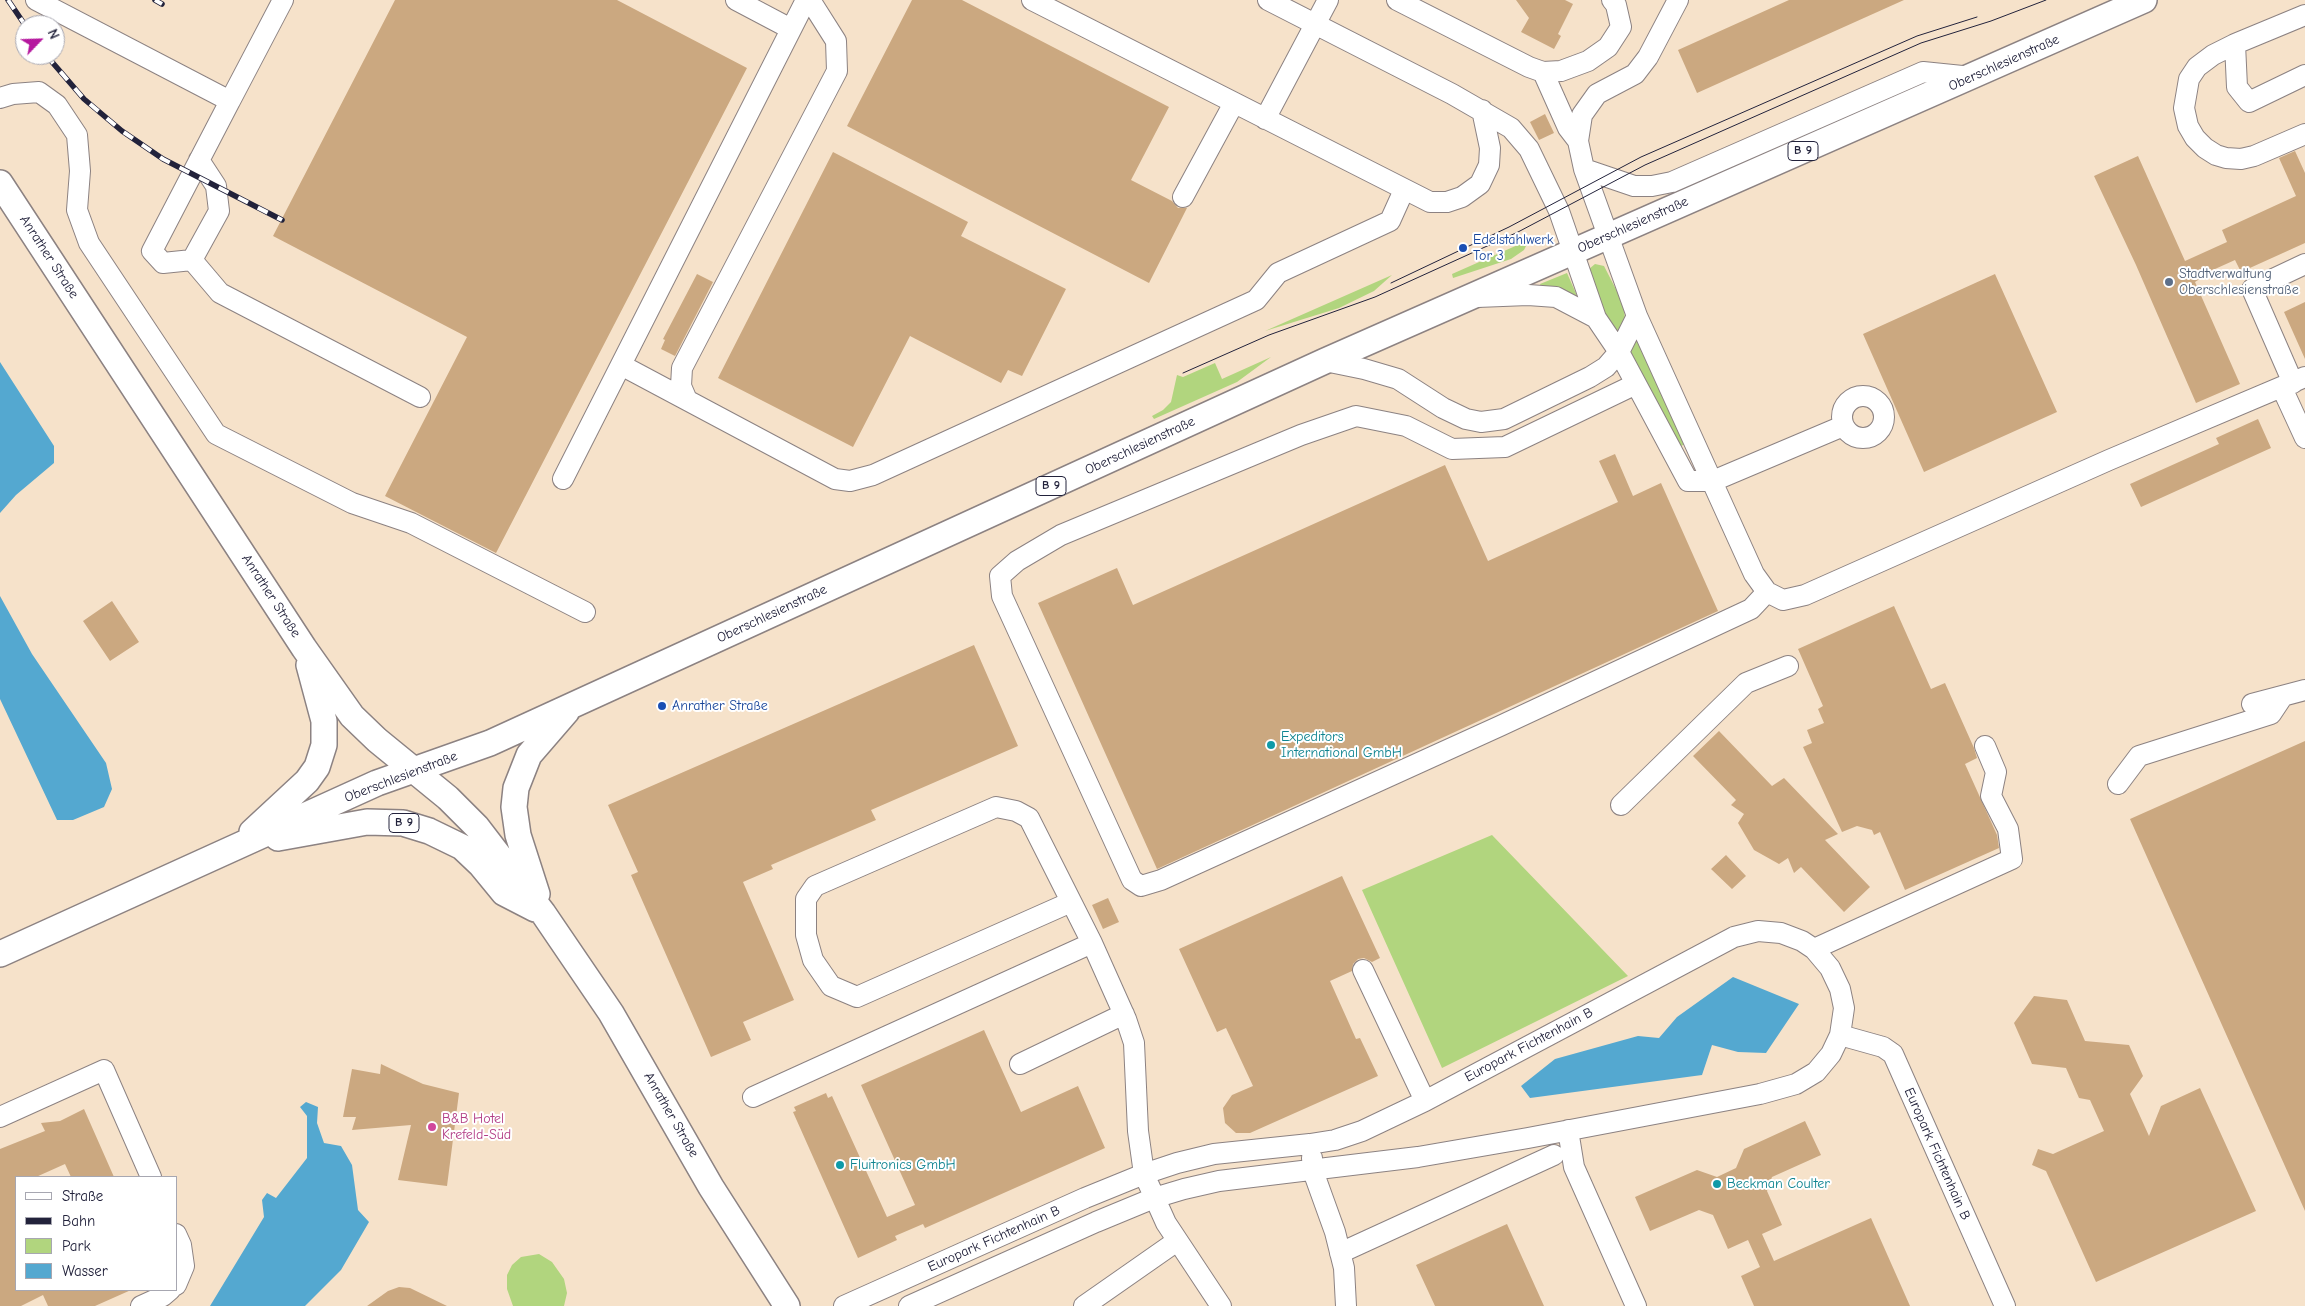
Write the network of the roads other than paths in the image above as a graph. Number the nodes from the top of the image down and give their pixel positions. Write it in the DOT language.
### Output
graph roads {
  1 [pos="36,0"];
  2 [pos="283,0"];
  3 [pos="736,0"];
  4 [pos="806,0"];
  5 [pos="810,0"];
  6 [pos="1032,0"];
  7 [pos="1268,0"];
  8 [pos="1328,0"];
  9 [pos="1397,0"];
  10 [pos="1612,0"];
  11 [pos="1678,0"];
  12 [pos="2144,0"];
  13 [pos="2305,15"];
  14 [pos="1316,24"];
  15 [pos="791,29"];
  16 [pos="2234,44"];
  17 [pos="1543,72"];
  18 [pos="2305,75"];
  19 [pos="1972,77"];
  20 [pos="0,98"];
  21 [pos="230,101"];
  22 [pos="1234,103"];
  23 [pos="1482,110"];
  24 [pos="1265,119"];
  25 [pos="2305,134"];
  26 [pos="1578,141"];
  27 [pos="199,160"];
  28 [pos="1584,170"];
  29 [pos="0,183"];
  30 [pos="1404,190"];
  31 [pos="1183,197"];
  32 [pos="1607,237"];
  33 [pos="1573,252"];
  34 [pos="192,260"];
  35 [pos="2305,264"];
  36 [pos="1470,297"];
  37 [pos="1637,316"];
  38 [pos="1596,318"];
  39 [pos="1619,352"];
  40 [pos="1325,361"];
  41 [pos="621,365"];
  42 [pos="2293,383"];
  43 [pos="1636,384"];
  44 [pos="420,397"];
  45 [pos="687,400"];
  46 [pos="1843,426"];
  47 [pos="2305,438"];
  48 [pos="562,478"];
  49 [pos="1713,480"];
  50 [pos="1767,592"];
  51 [pos="584,612"];
  52 [pos="304,648"];
  53 [pos="1788,666"];
  54 [pos="2305,690"];
  55 [pos="2283,696"];
  56 [pos="2252,704"];
  57 [pos="572,706"];
  58 [pos="1984,746"];
  59 [pos="414,771"];
  60 [pos="2118,784"];
  61 [pos="1621,805"];
  62 [pos="238,845"];
  63 [pos="1071,902"];
  64 [pos="543,913"];
  65 [pos="1092,944"];
  66 [pos="1814,949"];
  67 [pos="0,954"];
  68 [pos="1362,970"];
  69 [pos="1124,1014"];
  70 [pos="1840,1035"];
  71 [pos="1020,1064"];
  72 [pos="753,1097"];
  73 [pos="1425,1101"];
  74 [pos="0,1117"];
  75 [pos="1568,1130"];
  76 [pos="1310,1144"];
  77 [pos="1554,1155"];
  78 [pos="1313,1170"];
  79 [pos="1144,1174"];
  80 [pos="151,1176"];
  81 [pos="1154,1198"];
  82 [pos="178,1238"];
  83 [pos="1177,1241"];
  84 [pos="1340,1253"];
  85 [pos="178,1280"];
  86 [pos="169,1291"];
  87 [pos="1214,1303"];
  88 [pos="141,1306"];
  89 [pos="787,1306"];
  90 [pos="844,1306"];
  91 [pos="909,1306"];
  92 [pos="1084,1306"];
  93 [pos="1346,1306"];
  94 [pos="1636,1306"];
  95 [pos="2004,1306"];
  1 -- 21 [label="street"];
  2 -- 21 [label="street"];
  3 -- 15 [label="street"];
  4 -- 15 [label="street"];
  5 -- 45 [label="street"];
  6 -- 22 [label="street"];
  7 -- 14 [label="street"];
  8 -- 14 [label="street"];
  9 -- 17 [label="street"];
  10 -- 17 [label="street"];
  11 -- 26 [label="street"];
  12 -- 19 [label="main road, Oberschlesienstraße / B 9"];
  13 -- 16 [label="street"];
  14 -- 23 [label="street"];
  14 -- 24 [label="street"];
  15 -- 41 [label="street"];
  16 -- 18 [label="street"];
  16 -- 25 [label="street"];
  17 -- 26 [label="street"];
  19 -- 28 [label="street"];
  19 -- 32 [label="main road, Oberschlesienstraße / B 9"];
  20 -- 51 [label="street"];
  21 -- 27 [label="street"];
  22 -- 24 [label="street"];
  22 -- 31 [label="street"];
  23 -- 30 [label="street"];
  23 -- 33 [label="street"];
  24 -- 30 [label="street"];
  26 -- 28 [label="street"];
  27 -- 34 [label="street"];
  27 -- 34 [label="street"];
  28 -- 32 [label="street"];
  29 -- 52 [label="main road, Anrather Straße"];
  30 -- 45 [label="street"];
  32 -- 33 [label="main road, Oberschlesienstraße / B 9"];
  32 -- 37 [label="street"];
  33 -- 36 [label="main road, Oberschlesienstraße / B 9"];
  33 -- 38 [label="street"];
  34 -- 44 [label="street"];
  35 -- 42 [label="street"];
  36 -- 38 [label="street"];
  36 -- 40 [label="main road, Oberschlesienstraße / B 9"];
  37 -- 39 [label="street"];
  37 -- 49 [label="street"];
  38 -- 39 [label="street"];
  39 -- 40 [label="street"];
  39 -- 43 [label="street"];
  40 -- 57 [label="main road, Oberschlesienstraße / B 9"];
  41 -- 45 [label="street"];
  41 -- 48 [label="street"];
  42 -- 47 [label="street"];
  42 -- 50 [label="street"];
  43 -- 49 [label="street"];
  43 -- 50 [label="street"];
  46 -- 49 [label="street"];
  49 -- 50 [label="street"];
  52 -- 59 [label="main road, Anrather Straße"];
  52 -- 62 [label="main road"];
  53 -- 61 [label="street"];
  54 -- 55 [label="street"];
  55 -- 56 [label="street"];
  55 -- 60 [label="street"];
  57 -- 59 [label="main road, Oberschlesienstraße / B 9"];
  57 -- 64 [label="main road"];
  58 -- 66 [label="street"];
  59 -- 62 [label="main road, Oberschlesienstraße / B 9"];
  59 -- 64 [label="main road, Anrather Straße"];
  62 -- 64 [label="main road, B 9"];
  62 -- 67 [label="main road, Oberschlesienstraße / B 9"];
  63 -- 63 [label="street"];
  63 -- 65 [label="street"];
  64 -- 89 [label="main road, Anrather Straße"];
  65 -- 69 [label="street"];
  65 -- 72 [label="street"];
  66 -- 70 [label="street, Europark Fichtenhain B"];
  66 -- 73 [label="street, Europark Fichtenhain B"];
  68 -- 73 [label="street"];
  69 -- 71 [label="street"];
  69 -- 79 [label="street"];
  70 -- 75 [label="street, Europark Fichtenhain B"];
  70 -- 95 [label="street, Europark Fichtenhain B"];
  73 -- 76 [label="street, Europark Fichtenhain B"];
  74 -- 80 [label="street"];
  75 -- 78 [label="street, Europark Fichtenhain B"];
  75 -- 94 [label="street"];
  76 -- 78 [label="street"];
  76 -- 79 [label="street, Europark Fichtenhain B"];
  77 -- 84 [label="street"];
  78 -- 81 [label="street, Europark Fichtenhain B"];
  78 -- 84 [label="street"];
  79 -- 81 [label="street"];
  79 -- 90 [label="street, Europark Fichtenhain B"];
  81 -- 83 [label="street"];
  81 -- 91 [label="street, Europark Fichtenhain B"];
  82 -- 85 [label="street"];
  83 -- 87 [label="street"];
  83 -- 92 [label="street"];
  84 -- 93 [label="street"];
  86 -- 88 [label="street"];
}
